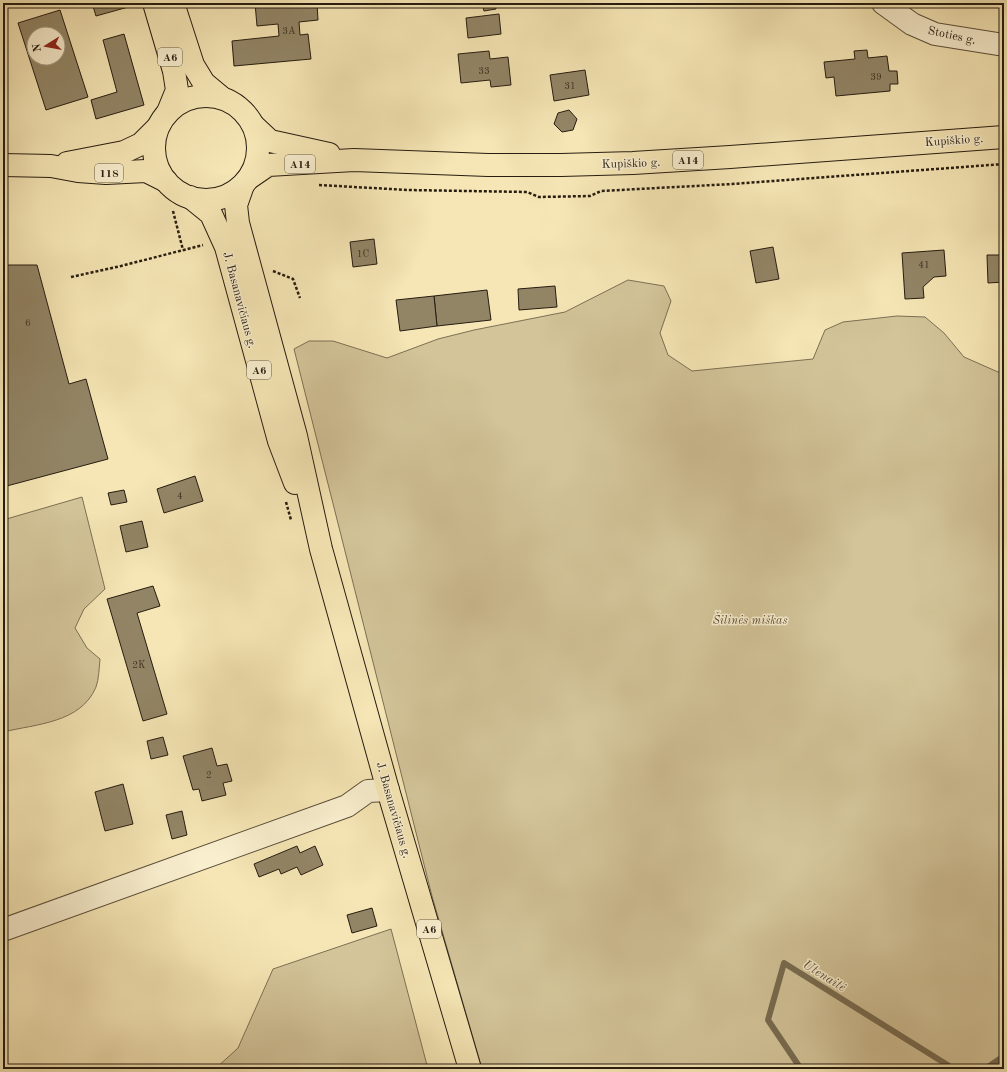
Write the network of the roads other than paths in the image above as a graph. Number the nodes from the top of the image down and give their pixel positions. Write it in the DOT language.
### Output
graph roads {
  1 [pos="154,3"];
  2 [pos="173,3"];
  3 [pos="883,3"];
  4 [pos="1004,45"];
  5 [pos="222,98"];
  6 [pos="163,119"];
  7 [pos="254,126"];
  8 [pos="1004,137"];
  9 [pos="354,160"];
  10 [pos="3,165"];
  11 [pos="50,166"];
  12 [pos="166,181"];
  13 [pos="246,182"];
  14 [pos="190,197"];
  15 [pos="321,549"];
  16 [pos="388,790"];
  17 [pos="3,930"];
  18 [pos="470,1069"];
  1 -- 6 [label="main road, A6"];
  2 -- 5 [label="main road, A6"];
  3 -- 4 [label="street, Stoties g."];
  5 -- 6 [label="main road"];
  5 -- 7 [label="main road"];
  6 -- 11 [label="main road, 118"];
  6 -- 12 [label="main road"];
  7 -- 9 [label="main road, Kupiškio g. / A14"];
  7 -- 13 [label="main road"];
  8 -- 9 [label="main road, Kupiškio g. / A14"];
  9 -- 13 [label="main road, Kupiškio g. / A14"];
  10 -- 11 [label="main road, 118"];
  11 -- 12 [label="main road, 118"];
  12 -- 14 [label="main road"];
  13 -- 14 [label="main road"];
  13 -- 15 [label="main road, J. Basanavičiaus g. / A6"];
  14 -- 15 [label="main road, J. Basanavičiaus g. / A6"];
  15 -- 16 [label="main road, J. Basanavičiaus g. / A6"];
  16 -- 17 [label="street"];
  16 -- 18 [label="main road, J. Basanavičiaus g. / A6"];
}
